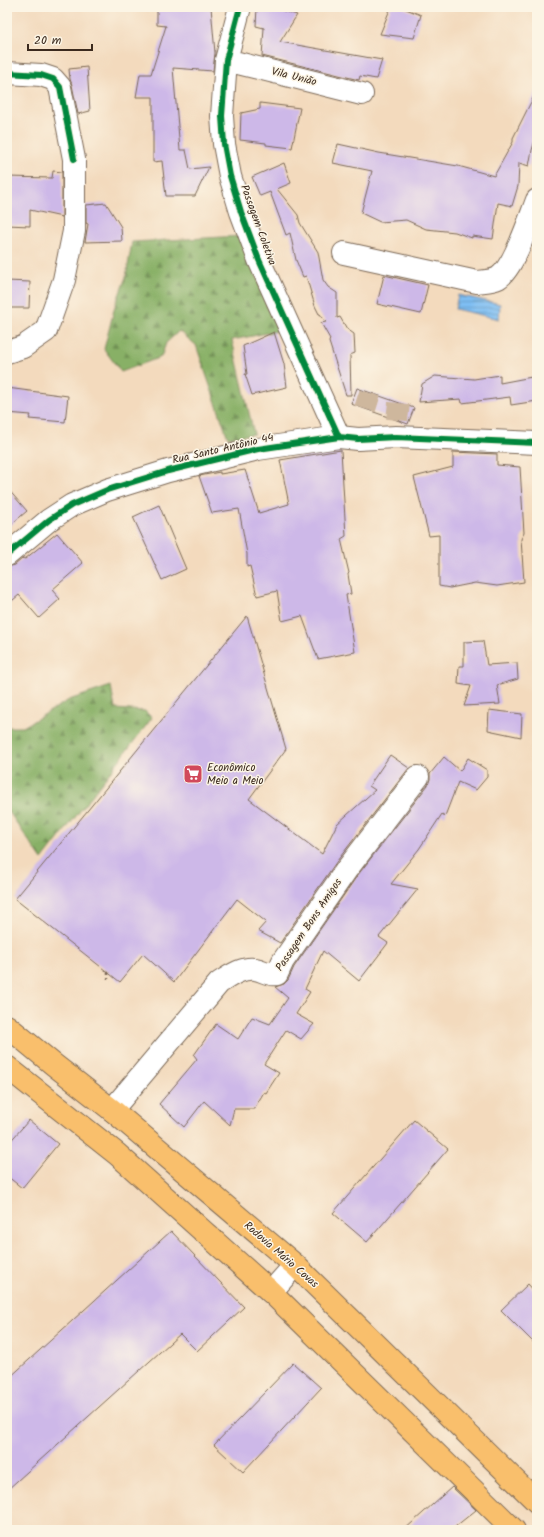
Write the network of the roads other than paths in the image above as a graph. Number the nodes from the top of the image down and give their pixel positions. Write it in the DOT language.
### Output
graph roads {
  1 [pos="240,7"];
  2 [pos="226,60"];
  3 [pos="7,73"];
  4 [pos="362,94"];
  5 [pos="537,200"];
  6 [pos="344,253"];
  7 [pos="7,352"];
  8 [pos="339,437"];
  9 [pos="537,443"];
  10 [pos="7,555"];
  11 [pos="418,777"];
  12 [pos="7,1026"];
  13 [pos="7,1067"];
  14 [pos="112,1110"];
  15 [pos="295,1266"];
  16 [pos="271,1292"];
  17 [pos="537,1502"];
  18 [pos="514,1530"];
  1 -- 2 [label="street, Passagem Coletiva"];
  2 -- 4 [label="street, Vila União"];
  2 -- 8 [label="street, Passagem Coletiva"];
  3 -- 7 [label="street"];
  5 -- 6 [label="street"];
  8 -- 9 [label="street, Rua Santo Antônio 44"];
  8 -- 10 [label="street, Rua Santo Antônio 44"];
  11 -- 14 [label="street, Passagem Bons Amigos"];
  12 -- 14 [label="main road, Rodovia Mário Covas"];
  13 -- 16 [label="main road"];
  14 -- 15 [label="main road, Rodovia Mário Covas"];
  15 -- 16 [label="street"];
  15 -- 17 [label="main road, Rodovia Mário Covas"];
  16 -- 18 [label="main road"];
}
